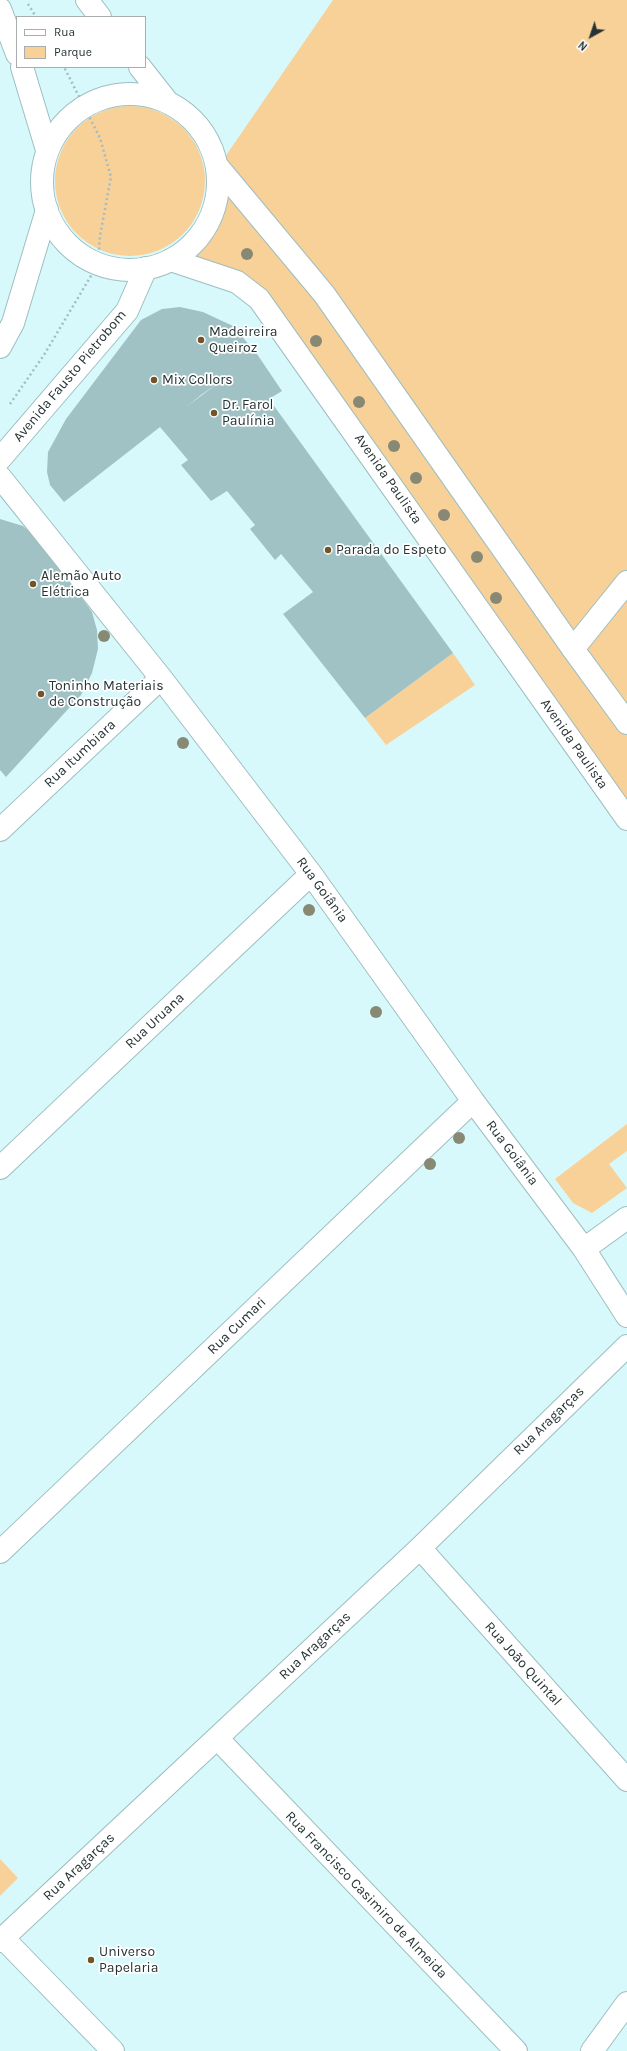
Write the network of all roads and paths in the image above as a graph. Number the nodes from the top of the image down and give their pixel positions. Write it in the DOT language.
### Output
graph roads {
  1 [pos="26,0"];
  2 [pos="87,0"];
  3 [pos="0,9"];
  4 [pos="35,16"];
  5 [pos="99,16"];
  6 [pos="16,51"];
  7 [pos="22,68"];
  8 [pos="64,68"];
  9 [pos="141,68"];
  10 [pos="166,100"];
  11 [pos="84,107"];
  12 [pos="47,150"];
  13 [pos="218,167"];
  14 [pos="47,210"];
  15 [pos="171,260"];
  16 [pos="98,264"];
  17 [pos="146,268"];
  18 [pos="0,347"];
  19 [pos="9,406"];
  20 [pos="0,459"];
  21 [pos="0,477"];
  22 [pos="627,582"];
  23 [pos="573,649"];
  24 [pos="161,678"];
  25 [pos="627,723"];
  26 [pos="627,818"];
  27 [pos="0,830"];
  28 [pos="311,874"];
  29 [pos="473,1101"];
  30 [pos="0,1168"];
  31 [pos="627,1218"];
  32 [pos="584,1249"];
  33 [pos="627,1316"];
  34 [pos="627,1346"];
  35 [pos="420,1548"];
  36 [pos="0,1552"];
  37 [pos="217,1738"];
  38 [pos="627,1780"];
  39 [pos="2,1940"];
  40 [pos="627,2002"];
  41 [pos="113,2051"];
  42 [pos="516,2051"];
  43 [pos="592,2051"];
  1 -- 4 [label="path"];
  2 -- 5 [label="street"];
  3 -- 6 [label="street"];
  7 -- 12 [label="street"];
  8 -- 11 [label="path"];
  9 -- 10 [label="street"];
  10 -- 11 [label="street"];
  10 -- 13 [label="street"];
  11 -- 12 [label="street"];
  11 -- 16 [label="path"];
  12 -- 14 [label="street"];
  13 -- 15 [label="street"];
  13 -- 23 [label="street"];
  14 -- 16 [label="street"];
  14 -- 18 [label="street"];
  15 -- 17 [label="street"];
  15 -- 26 [label="street, Avenida Paulista"];
  16 -- 17 [label="street"];
  16 -- 19 [label="path"];
  17 -- 20 [label="street, Avenida Fausto Pietrobom"];
  21 -- 24 [label="street, Rua Goiânia"];
  22 -- 23 [label="street"];
  23 -- 25 [label="street"];
  24 -- 27 [label="street, Rua Itumbiara"];
  24 -- 28 [label="street, Rua Goiânia"];
  28 -- 29 [label="street, Rua Goiânia"];
  28 -- 30 [label="street, Rua Uruana"];
  29 -- 32 [label="street, Rua Goiânia"];
  29 -- 36 [label="street, Rua Cumari"];
  31 -- 32 [label="street"];
  32 -- 33 [label="street, Rua Goiânia"];
  34 -- 35 [label="street, Rua Aragarças"];
  35 -- 37 [label="street, Rua Aragarças"];
  35 -- 38 [label="street, Rua João Quintal"];
  37 -- 39 [label="street, Rua Aragarças"];
  37 -- 42 [label="street, Rua Francisco Casimiro de Almeida"];
  39 -- 41 [label="street"];
  40 -- 43 [label="street"];
}
